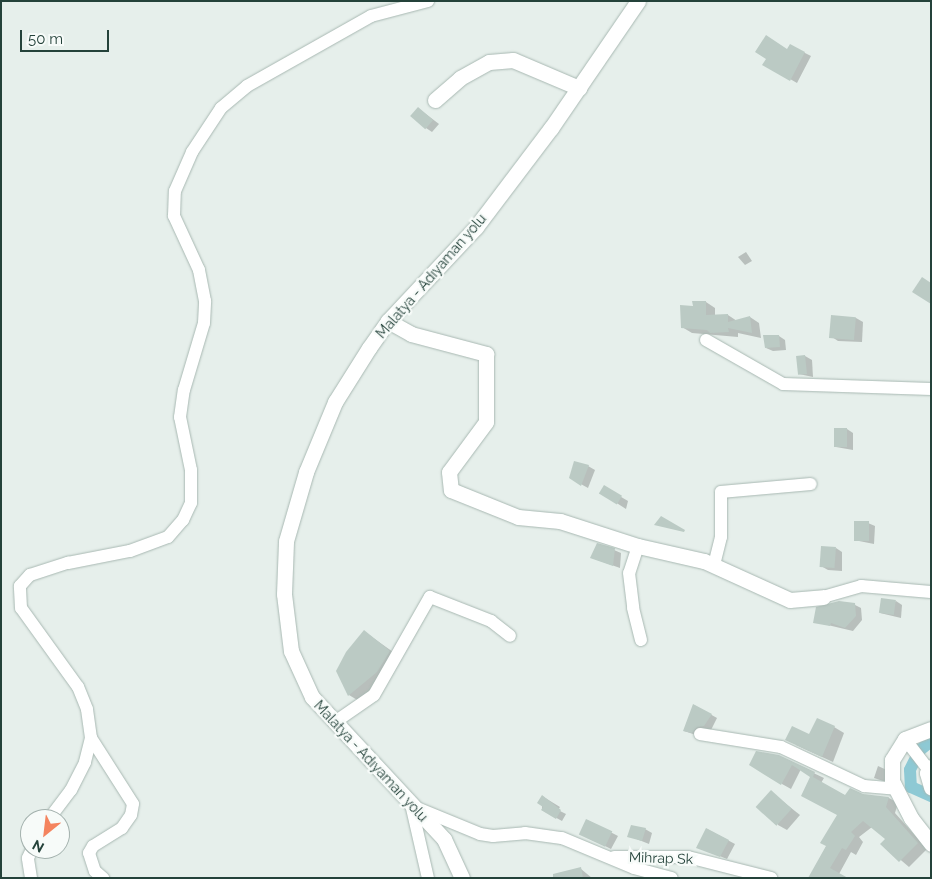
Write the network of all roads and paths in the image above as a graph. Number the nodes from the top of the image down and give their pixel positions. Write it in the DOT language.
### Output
graph roads {
  1 [pos="428,1"];
  2 [pos="638,1"];
  3 [pos="579,88"];
  4 [pos="435,100"];
  5 [pos="388,321"];
  6 [pos="706,340"];
  7 [pos="931,388"];
  8 [pos="811,484"];
  9 [pos="638,546"];
  10 [pos="714,566"];
  11 [pos="931,592"];
  12 [pos="823,597"];
  13 [pos="510,636"];
  14 [pos="641,640"];
  15 [pos="335,722"];
  16 [pos="931,728"];
  17 [pos="700,734"];
  18 [pos="91,738"];
  19 [pos="905,739"];
  20 [pos="929,774"];
  21 [pos="896,789"];
  22 [pos="412,805"];
  23 [pos="56,809"];
  24 [pos="931,844"];
  25 [pos="608,857"];
  26 [pos="28,859"];
  27 [pos="31,878"];
  28 [pos="103,878"];
  29 [pos="428,878"];
  30 [pos="462,878"];
  31 [pos="672,878"];
  32 [pos="771,878"];
  1 -- 18 [label="street"];
  2 -- 3 [label="main road, Malatya - Adıyaman yolu"];
  3 -- 4 [label="main road"];
  3 -- 5 [label="main road, Malatya - Adıyaman yolu"];
  5 -- 9 [label="main road"];
  5 -- 15 [label="main road, Malatya - Adıyaman yolu"];
  6 -- 7 [label="street"];
  8 -- 10 [label="street"];
  9 -- 10 [label="main road"];
  9 -- 14 [label="street"];
  10 -- 12 [label="main road"];
  11 -- 12 [label="street"];
  13 -- 15 [label="street"];
  15 -- 22 [label="main road, Malatya - Adıyaman yolu"];
  16 -- 19 [label="main road"];
  17 -- 21 [label="street"];
  18 -- 23 [label="street"];
  18 -- 28 [label="street"];
  19 -- 20 [label="street"];
  19 -- 21 [label="main road"];
  21 -- 24 [label="main road"];
  22 -- 25 [label="street"];
  22 -- 29 [label="street"];
  22 -- 30 [label="main road, Malatya - Adıyaman yolu"];
  25 -- 31 [label="street"];
  25 -- 32 [label="street, Mihrap Sk"];
  26 -- 27 [label="street"];
}
